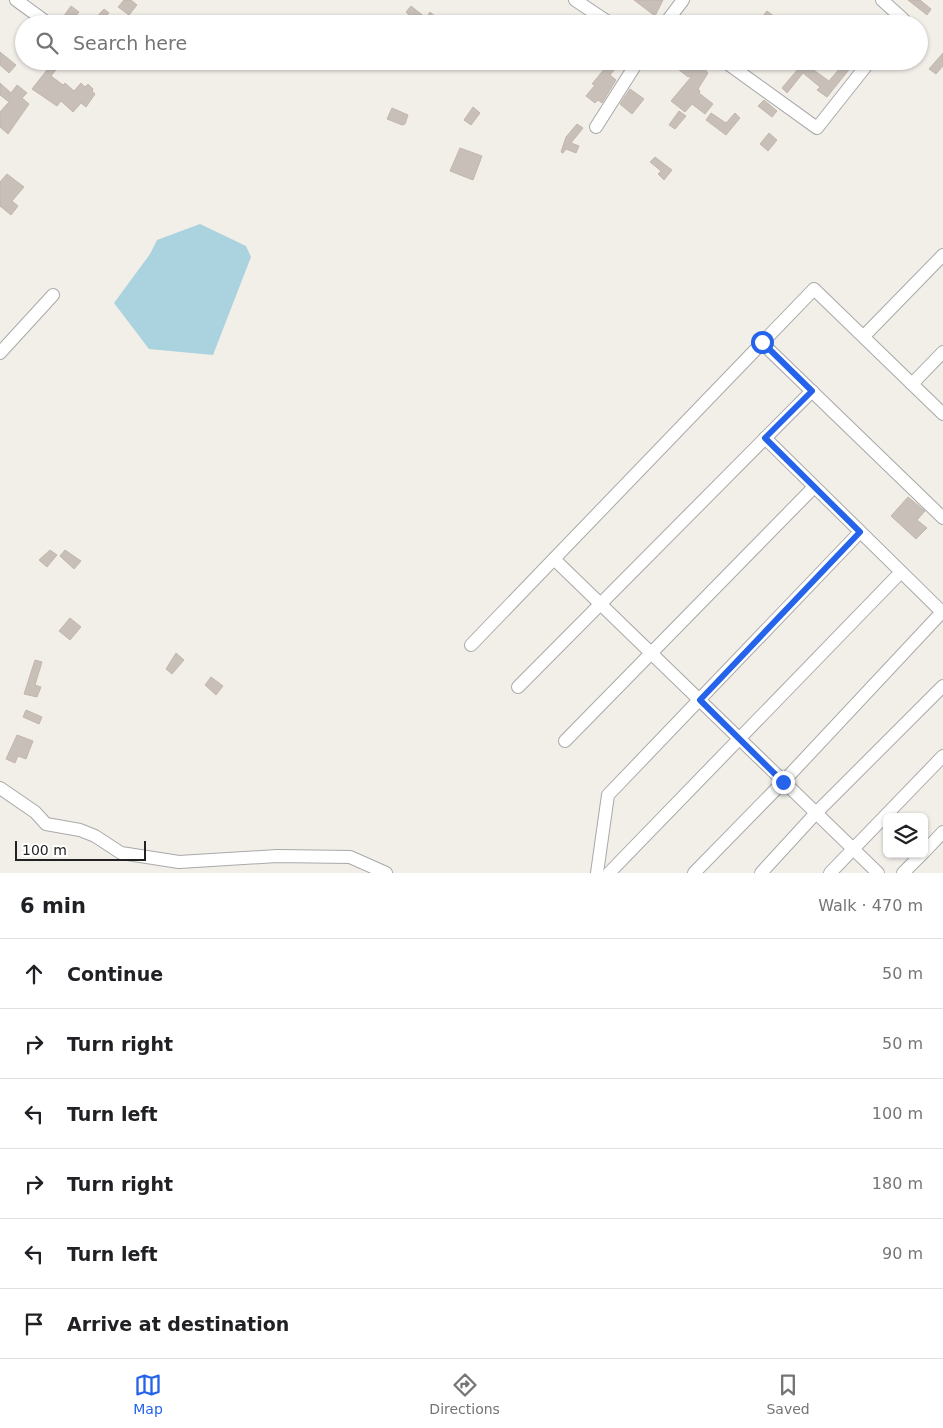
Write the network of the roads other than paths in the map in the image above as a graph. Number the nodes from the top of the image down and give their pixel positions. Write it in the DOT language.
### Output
graph roads {
  1 [pos="575,0"];
  2 [pos="683,0"];
  3 [pos="882,0"];
  4 [pos="25,2"];
  5 [pos="39,15"];
  6 [pos="598,15"];
  7 [pos="673,15"];
  8 [pos="899,15"];
  9 [pos="632,70"];
  10 [pos="736,70"];
  11 [pos="863,70"];
  12 [pos="596,127"];
  13 [pos="943,255"];
  14 [pos="54,295"];
  15 [pos="864,336"];
  16 [pos="762,342"];
  17 [pos="943,352"];
  18 [pos="0,354"];
  19 [pos="912,384"];
  20 [pos="812,391"];
  21 [pos="943,414"];
  22 [pos="765,438"];
  23 [pos="814,487"];
  24 [pos="943,518"];
  25 [pos="860,532"];
  26 [pos="554,559"];
  27 [pos="901,572"];
  28 [pos="600,605"];
  29 [pos="943,613"];
  30 [pos="471,645"];
  31 [pos="650,653"];
  32 [pos="943,686"];
  33 [pos="518,687"];
  34 [pos="700,700"];
  35 [pos="740,740"];
  36 [pos="565,741"];
  37 [pos="943,756"];
  38 [pos="783,782"];
  39 [pos="0,788"];
  40 [pos="816,813"];
  41 [pos="943,832"];
  42 [pos="928,848"];
  43 [pos="853,849"];
  44 [pos="918,858"];
  45 [pos="386,873"];
  46 [pos="597,873"];
  47 [pos="609,873"];
  48 [pos="694,873"];
  49 [pos="761,873"];
  50 [pos="830,873"];
  51 [pos="878,873"];
  52 [pos="904,873"];
  1 -- 6 [label="street"];
  2 -- 7 [label="street"];
  3 -- 8 [label="street"];
  4 -- 5 [label="street"];
  9 -- 12 [label="street"];
  10 -- 11 [label="street"];
  13 -- 15 [label="street"];
  14 -- 18 [label="street"];
  15 -- 16 [label="street"];
  15 -- 19 [label="street"];
  16 -- 20 [label="street"];
  16 -- 26 [label="street"];
  17 -- 19 [label="street"];
  19 -- 21 [label="street"];
  20 -- 22 [label="street"];
  20 -- 24 [label="street"];
  22 -- 23 [label="street"];
  22 -- 28 [label="street"];
  23 -- 25 [label="street"];
  23 -- 31 [label="street"];
  25 -- 27 [label="street"];
  25 -- 34 [label="street"];
  26 -- 28 [label="street"];
  26 -- 30 [label="street"];
  27 -- 29 [label="street"];
  27 -- 35 [label="street"];
  28 -- 31 [label="street"];
  28 -- 33 [label="street"];
  29 -- 38 [label="street"];
  31 -- 34 [label="street"];
  31 -- 36 [label="street"];
  32 -- 40 [label="street"];
  34 -- 35 [label="street"];
  34 -- 46 [label="street"];
  35 -- 38 [label="street"];
  35 -- 47 [label="street"];
  37 -- 43 [label="street"];
  38 -- 40 [label="street"];
  38 -- 48 [label="street"];
  39 -- 45 [label="street"];
  40 -- 43 [label="street"];
  40 -- 49 [label="street"];
  41 -- 42 [label="street"];
  43 -- 50 [label="street"];
  43 -- 51 [label="street"];
  44 -- 52 [label="street"];
}
